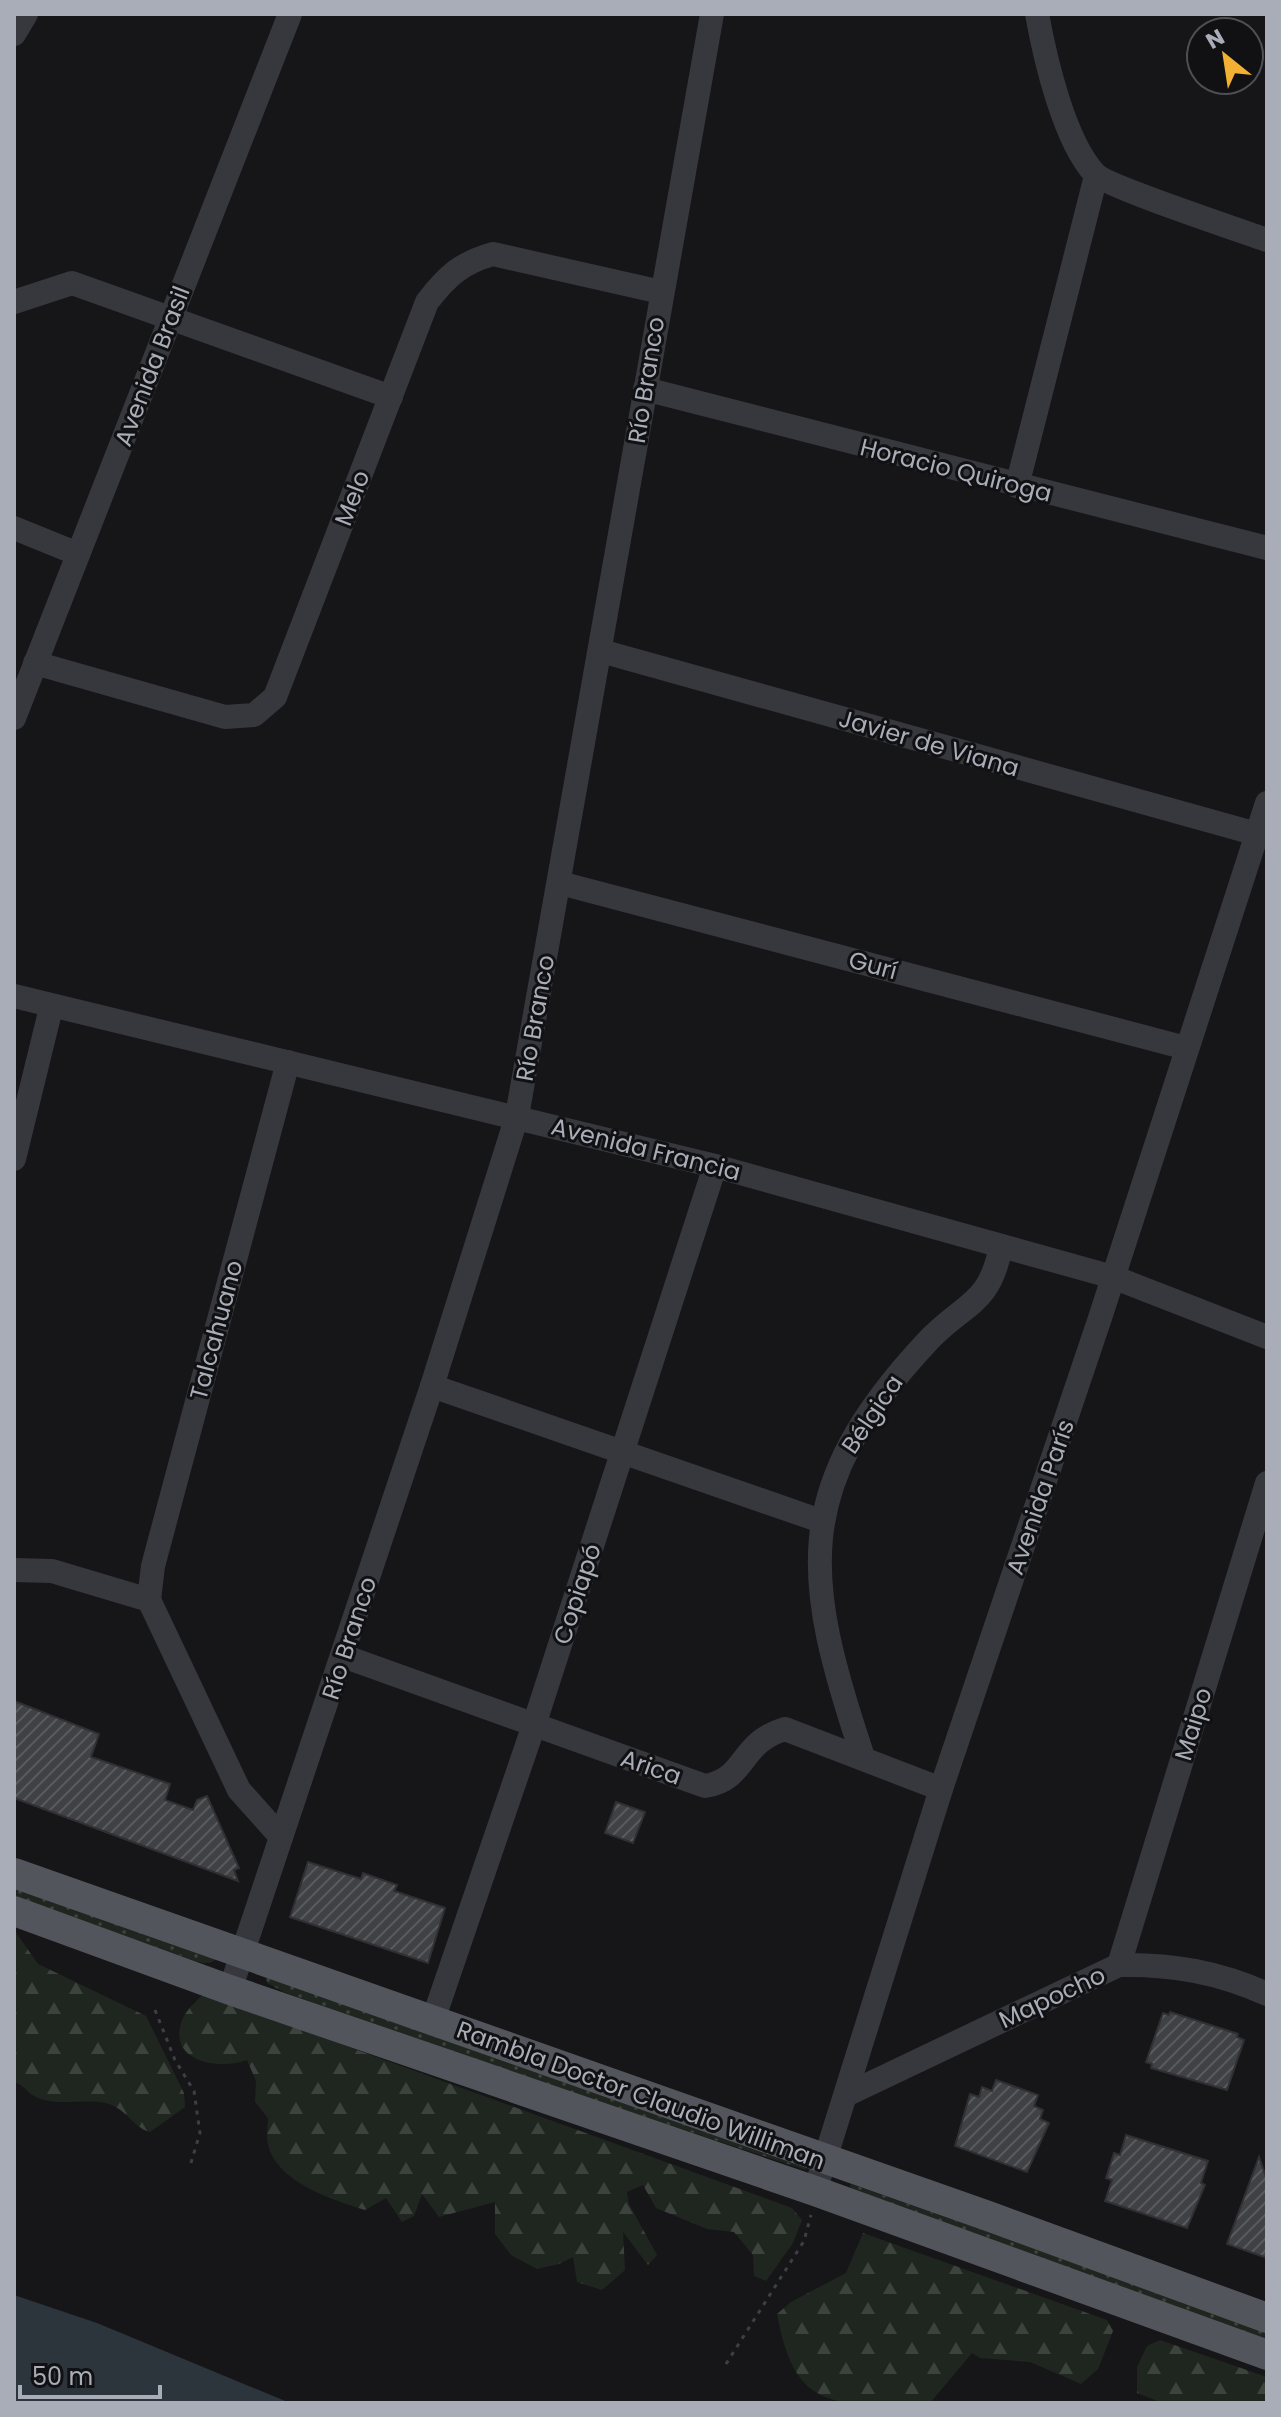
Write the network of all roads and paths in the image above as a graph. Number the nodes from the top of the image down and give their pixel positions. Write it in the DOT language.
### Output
graph roads {
  1 [pos="26,14"];
  2 [pos="290,14"];
  3 [pos="712,14"];
  4 [pos="1037,14"];
  5 [pos="14,34"];
  6 [pos="1096,176"];
  7 [pos="1267,240"];
  8 [pos="661,292"];
  9 [pos="14,302"];
  10 [pos="171,318"];
  11 [pos="645,389"];
  12 [pos="391,397"];
  13 [pos="1017,486"];
  14 [pos="14,528"];
  15 [pos="1267,548"];
  16 [pos="78,554"];
  17 [pos="601,651"];
  18 [pos="35,663"];
  19 [pos="14,718"];
  20 [pos="1267,803"];
  21 [pos="1258,852"];
  22 [pos="560,883"];
  23 [pos="14,996"];
  24 [pos="51,1008"];
  25 [pos="1186,1048"];
  26 [pos="288,1062"];
  27 [pos="517,1116"];
  28 [pos="14,1159"];
  29 [pos="715,1166"];
  30 [pos="1001,1246"];
  31 [pos="1113,1277"];
  32 [pos="1267,1337"];
  33 [pos="432,1386"];
  34 [pos="624,1450"];
  35 [pos="1267,1483"];
  36 [pos="821,1521"];
  37 [pos="14,1570"];
  38 [pos="149,1600"];
  39 [pos="343,1656"];
  40 [pos="534,1725"];
  41 [pos="863,1757"];
  42 [pos="941,1789"];
  43 [pos="281,1837"];
  44 [pos="14,1873"];
  45 [pos="14,1911"];
  46 [pos="242,1953"];
  47 [pos="1119,1965"];
  48 [pos="230,1990"];
  49 [pos="1267,1994"];
  50 [pos="155,2010"];
  51 [pos="433,2020"];
  52 [pos="846,2095"];
  53 [pos="824,2160"];
  54 [pos="190,2166"];
  55 [pos="815,2191"];
  56 [pos="1267,2318"];
  57 [pos="1267,2355"];
  58 [pos="726,2364"];
  1 -- 5 [label="street"];
  2 -- 10 [label="street, Avenida Brasil"];
  3 -- 8 [label="street, Río Branco"];
  4 -- 6 [label="street"];
  6 -- 7 [label="street"];
  6 -- 13 [label="street"];
  8 -- 11 [label="street, Río Branco"];
  8 -- 12 [label="street, Melo"];
  9 -- 10 [label="street"];
  10 -- 12 [label="street"];
  10 -- 16 [label="street, Avenida Brasil"];
  11 -- 13 [label="street, Horacio Quiroga"];
  11 -- 17 [label="street, Río Branco"];
  12 -- 18 [label="street, Melo"];
  13 -- 15 [label="street, Horacio Quiroga"];
  14 -- 16 [label="street"];
  16 -- 18 [label="street, Avenida Brasil"];
  17 -- 21 [label="street, Javier de Viana"];
  17 -- 22 [label="street, Río Branco"];
  18 -- 19 [label="street, Avenida Brasil"];
  20 -- 21 [label="street, Avenida París"];
  21 -- 25 [label="street, Avenida París"];
  22 -- 25 [label="street, Gurí"];
  22 -- 27 [label="street, Río Branco"];
  23 -- 24 [label="street, Avenida Francia"];
  24 -- 26 [label="street, Avenida Francia"];
  24 -- 28 [label="street"];
  25 -- 31 [label="street, Avenida París"];
  26 -- 27 [label="street, Avenida Francia"];
  26 -- 38 [label="street, Talcahuano"];
  27 -- 29 [label="street, Avenida Francia"];
  27 -- 33 [label="street, Río Branco"];
  29 -- 30 [label="street, Avenida Francia"];
  29 -- 34 [label="street, Copiapó"];
  30 -- 31 [label="street, Avenida Francia"];
  30 -- 36 [label="street, Bélgica"];
  31 -- 32 [label="street, Avenida Francia"];
  31 -- 42 [label="street, Avenida París"];
  33 -- 34 [label="street"];
  33 -- 39 [label="street, Río Branco"];
  34 -- 36 [label="street"];
  34 -- 40 [label="street, Copiapó"];
  35 -- 47 [label="street, Maipo"];
  36 -- 41 [label="street, Bélgica"];
  37 -- 38 [label="street"];
  38 -- 43 [label="street"];
  39 -- 40 [label="street, Arica"];
  39 -- 43 [label="street, Río Branco"];
  40 -- 41 [label="street, Arica"];
  40 -- 51 [label="street, Copiapó"];
  41 -- 42 [label="street, Arica"];
  42 -- 52 [label="street, Avenida París"];
  43 -- 46 [label="street, Río Branco"];
  44 -- 46 [label="main road, Rambla Doctor Claudio Williman"];
  45 -- 48 [label="main road, Rambla Doctor Claudio Williman"];
  46 -- 48 [label="street, Río Branco"];
  46 -- 51 [label="main road, Rambla Doctor Claudio Williman"];
  47 -- 49 [label="street, Mapocho"];
  47 -- 52 [label="street, Mapocho"];
  48 -- 55 [label="main road, Rambla Doctor Claudio Williman"];
  50 -- 54 [label="path"];
  51 -- 53 [label="main road, Rambla Doctor Claudio Williman"];
  52 -- 53 [label="street, Avenida París"];
  53 -- 55 [label="street, Avenida París"];
  53 -- 56 [label="main road, Rambla Doctor Claudio Williman"];
  55 -- 57 [label="main road, Rambla Doctor Claudio Williman"];
  55 -- 58 [label="path"];
}
